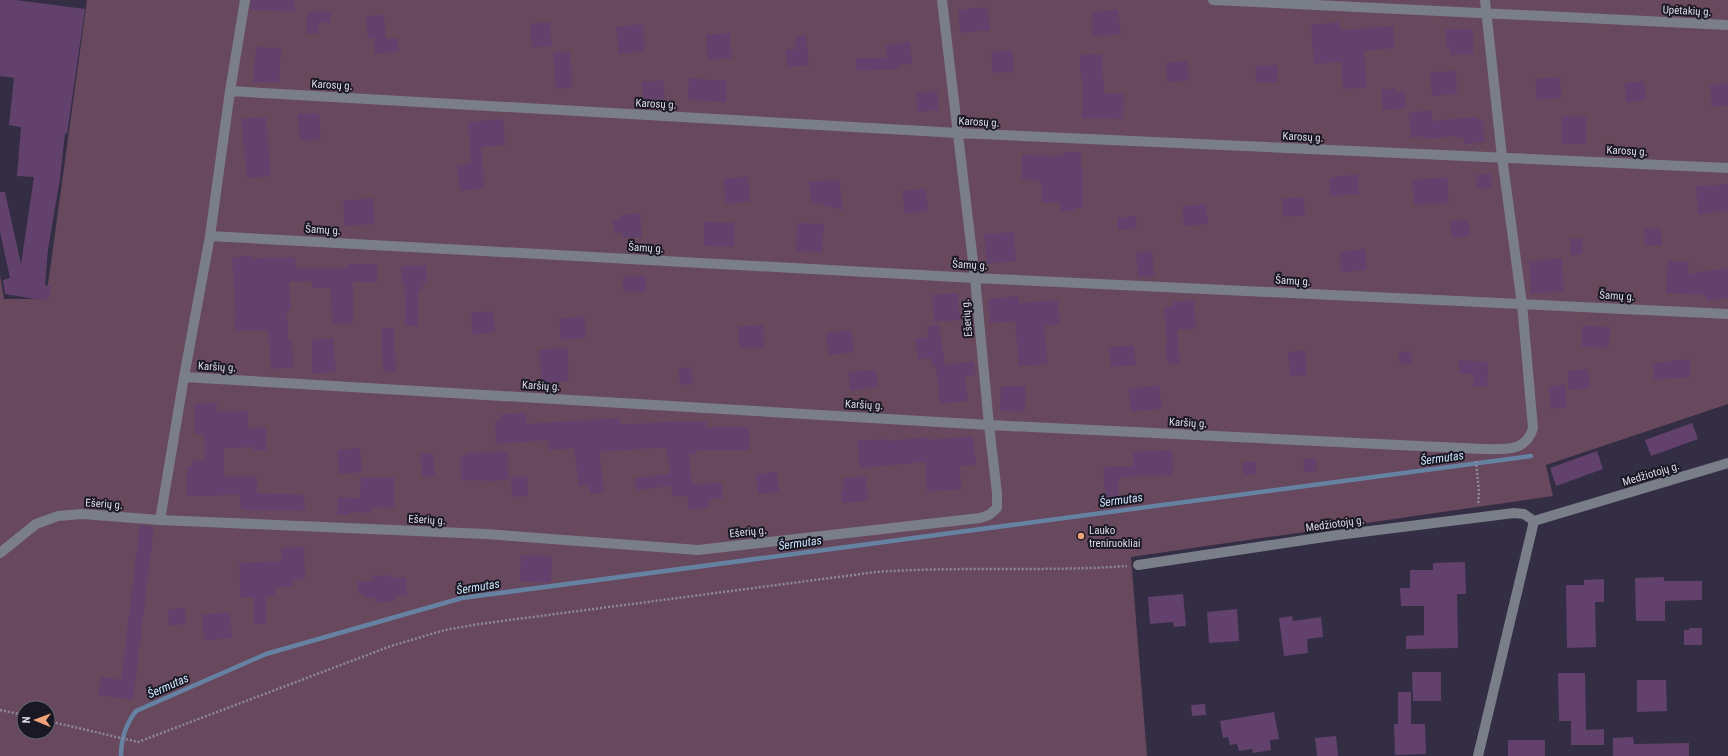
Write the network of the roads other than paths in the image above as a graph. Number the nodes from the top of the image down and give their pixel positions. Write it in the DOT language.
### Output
graph roads {
  1 [pos="245,0"];
  2 [pos="942,0"];
  3 [pos="1213,0"];
  4 [pos="1485,0"];
  5 [pos="1487,14"];
  6 [pos="1728,25"];
  7 [pos="230,91"];
  8 [pos="958,133"];
  9 [pos="1502,158"];
  10 [pos="1728,168"];
  11 [pos="210,236"];
  12 [pos="975,278"];
  13 [pos="1522,304"];
  14 [pos="1728,314"];
  15 [pos="184,377"];
  16 [pos="989,425"];
  17 [pos="1728,463"];
  18 [pos="160,520"];
  19 [pos="1534,521"];
  20 [pos="0,553"];
  21 [pos="1138,565"];
  22 [pos="1478,756"];
  1 -- 7 [label="street"];
  2 -- 8 [label="street, Ešerių g."];
  3 -- 5 [label="street, Upėtakių g."];
  4 -- 5 [label="street"];
  5 -- 6 [label="street, Upėtakių g."];
  5 -- 9 [label="street"];
  7 -- 8 [label="street, Karosų g."];
  7 -- 11 [label="street"];
  8 -- 9 [label="street, Karosų g."];
  8 -- 12 [label="street, Ešerių g."];
  9 -- 10 [label="street, Karosų g."];
  9 -- 13 [label="street"];
  11 -- 12 [label="street, Šamų g."];
  11 -- 15 [label="street"];
  12 -- 13 [label="street, Šamų g."];
  12 -- 16 [label="street, Ešerių g."];
  13 -- 14 [label="street, Šamų g."];
  13 -- 16 [label="street, Karšių g."];
  15 -- 16 [label="street, Karšių g."];
  15 -- 18 [label="street"];
  16 -- 18 [label="street, Ešerių g."];
  17 -- 19 [label="street, Medžiotojų g."];
  18 -- 20 [label="street, Ešerių g."];
  19 -- 21 [label="street, Medžiotojų g."];
  19 -- 22 [label="street"];
}
